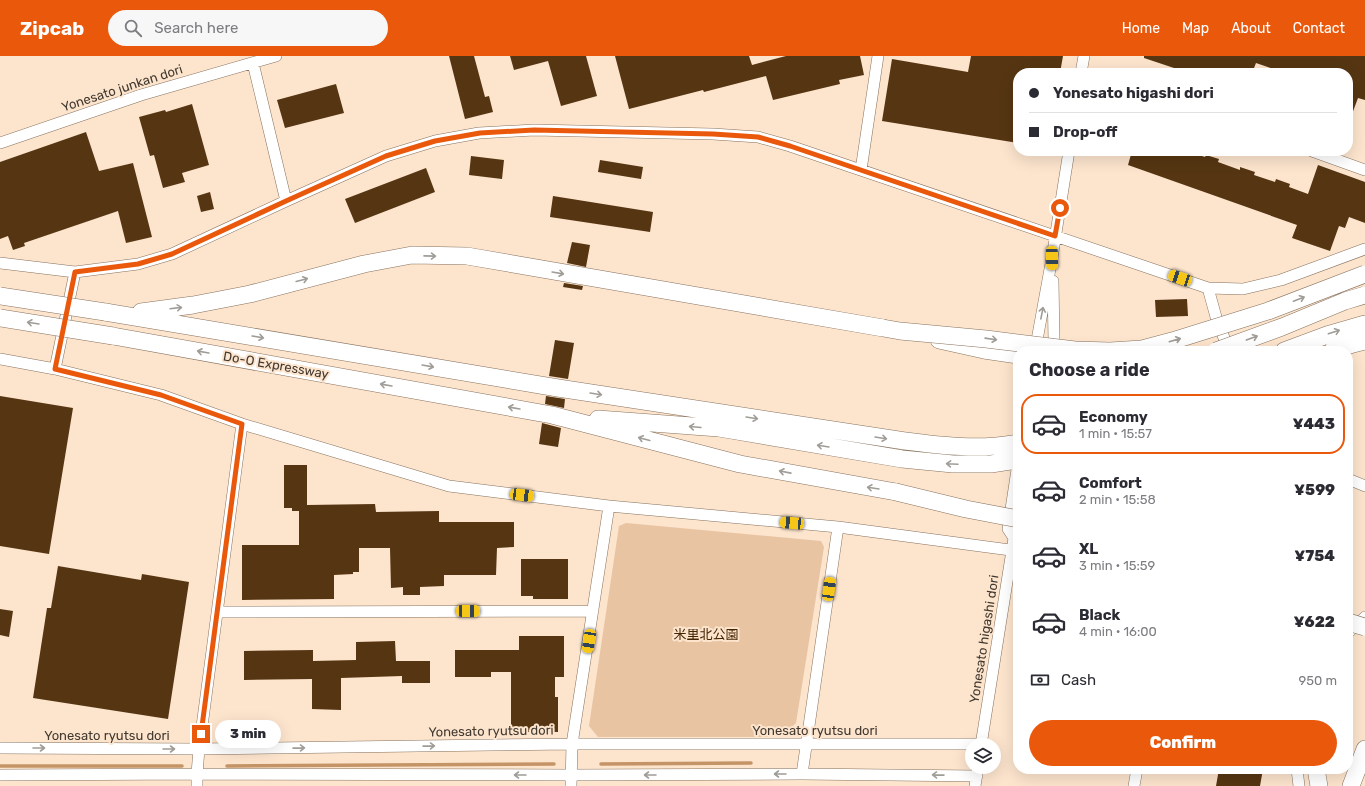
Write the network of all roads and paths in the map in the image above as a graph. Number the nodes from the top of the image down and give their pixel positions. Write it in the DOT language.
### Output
graph roads {
  1 [pos="276,56"];
  2 [pos="878,56"];
  3 [pos="1084,56"];
  4 [pos="253,63"];
  5 [pos="1085,68"];
  6 [pos="0,143"];
  7 [pos="1068,156"];
  8 [pos="1326,156"];
  9 [pos="861,170"];
  10 [pos="1365,170"];
  11 [pos="286,201"];
  12 [pos="1055,236"];
  13 [pos="1365,249"];
  14 [pos="1052,258"];
  15 [pos="0,262"];
  16 [pos="75,272"];
  17 [pos="1365,274"];
  18 [pos="1208,288"];
  19 [pos="1365,295"];
  20 [pos="0,296"];
  21 [pos="123,314"];
  22 [pos="0,318"];
  23 [pos="1365,324"];
  24 [pos="900,332"];
  25 [pos="1365,341"];
  26 [pos="1036,346"];
  27 [pos="1045,346"];
  28 [pos="1053,346"];
  29 [pos="1151,346"];
  30 [pos="1227,346"];
  31 [pos="1230,346"];
  32 [pos="1297,346"];
  33 [pos="1347,346"];
  34 [pos="1013,354"];
  35 [pos="0,358"];
  36 [pos="55,369"];
  37 [pos="552,415"];
  38 [pos="242,424"];
  39 [pos="1013,445"];
  40 [pos="990,456"];
  41 [pos="1013,461"];
  42 [pos="1353,481"];
  43 [pos="1365,486"];
  44 [pos="896,492"];
  45 [pos="1013,496"];
  46 [pos="609,506"];
  47 [pos="1013,506"];
  48 [pos="1013,518"];
  49 [pos="838,528"];
  50 [pos="1013,533"];
  51 [pos="1013,551"];
  52 [pos="1013,563"];
  53 [pos="594,611"];
  54 [pos="217,612"];
  55 [pos="1365,617"];
  56 [pos="1353,623"];
  57 [pos="1365,627"];
  58 [pos="1353,628"];
  59 [pos="983,738"];
  60 [pos="572,744"];
  61 [pos="807,744"];
  62 [pos="965,744"];
  63 [pos="0,748"];
  64 [pos="199,749"];
  65 [pos="1365,749"];
  66 [pos="197,774"];
  67 [pos="802,774"];
  68 [pos="1135,774"];
  69 [pos="1298,774"];
  70 [pos="1317,774"];
  71 [pos="0,775"];
  72 [pos="976,776"];
  73 [pos="1365,778"];
  74 [pos="571,781"];
  75 [pos="197,786"];
  76 [pos="1134,786"];
  77 [pos="1299,786"];
  78 [pos="1319,786"];
  79 [pos="1351,786"];
  80 [pos="1361,786"];
  1 -- 4 [label="street, Yonesato junkan dori"];
  2 -- 9 [label="street"];
  3 -- 5 [label="street"];
  4 -- 6 [label="street, Yonesato junkan dori"];
  4 -- 11 [label="street"];
  7 -- 12 [label="street"];
  8 -- 10 [label="street"];
  9 -- 11 [label="street"];
  9 -- 12 [label="street"];
  11 -- 16 [label="street"];
  12 -- 14 [label="street"];
  12 -- 18 [label="street"];
  13 -- 18 [label="street"];
  26 -- 14 [label="street, one-way"];
  14 -- 28 [label="street"];
  15 -- 16 [label="street"];
  16 -- 36 [label="street"];
  29 -- 17 [label="highway, one-way, bridge"];
  18 -- 30 [label="street"];
  31 -- 19 [label="highway, one-way, bridge"];
  20 -- 21 [label="highway, bridge"];
  21 -- 24 [label="highway, one-way, bridge"];
  21 -- 40 [label="highway, one-way"];
  37 -- 22 [label="highway, Do-O Expressway, one-way, bridge"];
  32 -- 23 [label="highway, one-way"];
  24 -- 27 [label="highway, one-way, bridge"];
  24 -- 34 [label="highway, bridge"];
  25 -- 33 [label="highway"];
  35 -- 36 [label="street"];
  36 -- 38 [label="street"];
  40 -- 37 [label="highway, one-way"];
  44 -- 37 [label="highway, one-way"];
  38 -- 46 [label="street"];
  38 -- 54 [label="street"];
  39 -- 40 [label="highway"];
  40 -- 41 [label="highway"];
  42 -- 43 [label="street"];
  44 -- 47 [label="highway, bridge"];
  44 -- 48 [label="highway, bridge"];
  45 -- 50 [label="street, Yonesato higashi dori"];
  46 -- 49 [label="street"];
  46 -- 53 [label="street"];
  49 -- 51 [label="street"];
  49 -- 61 [label="street"];
  52 -- 59 [label="street, Yonesato higashi dori"];
  53 -- 54 [label="street"];
  53 -- 60 [label="street"];
  54 -- 64 [label="street"];
  55 -- 58 [label="street"];
  56 -- 57 [label="highway, bridge"];
  60 -- 61 [label="street, Yonesato ryutsu dori"];
  64 -- 60 [label="street, Yonesato ryutsu dori, one-way"];
  60 -- 74 [label="street"];
  61 -- 62 [label="street, Yonesato ryutsu dori"];
  61 -- 67 [label="street"];
  63 -- 64 [label="street, Yonesato ryutsu dori, one-way"];
  64 -- 66 [label="street"];
  65 -- 79 [label="highway"];
  66 -- 71 [label="street"];
  74 -- 66 [label="street, one-way"];
  66 -- 75 [label="street"];
  72 -- 67 [label="street, one-way"];
  67 -- 74 [label="street, one-way"];
  68 -- 76 [label="street"];
  69 -- 77 [label="street"];
  70 -- 78 [label="highway"];
  73 -- 80 [label="highway"];
}
